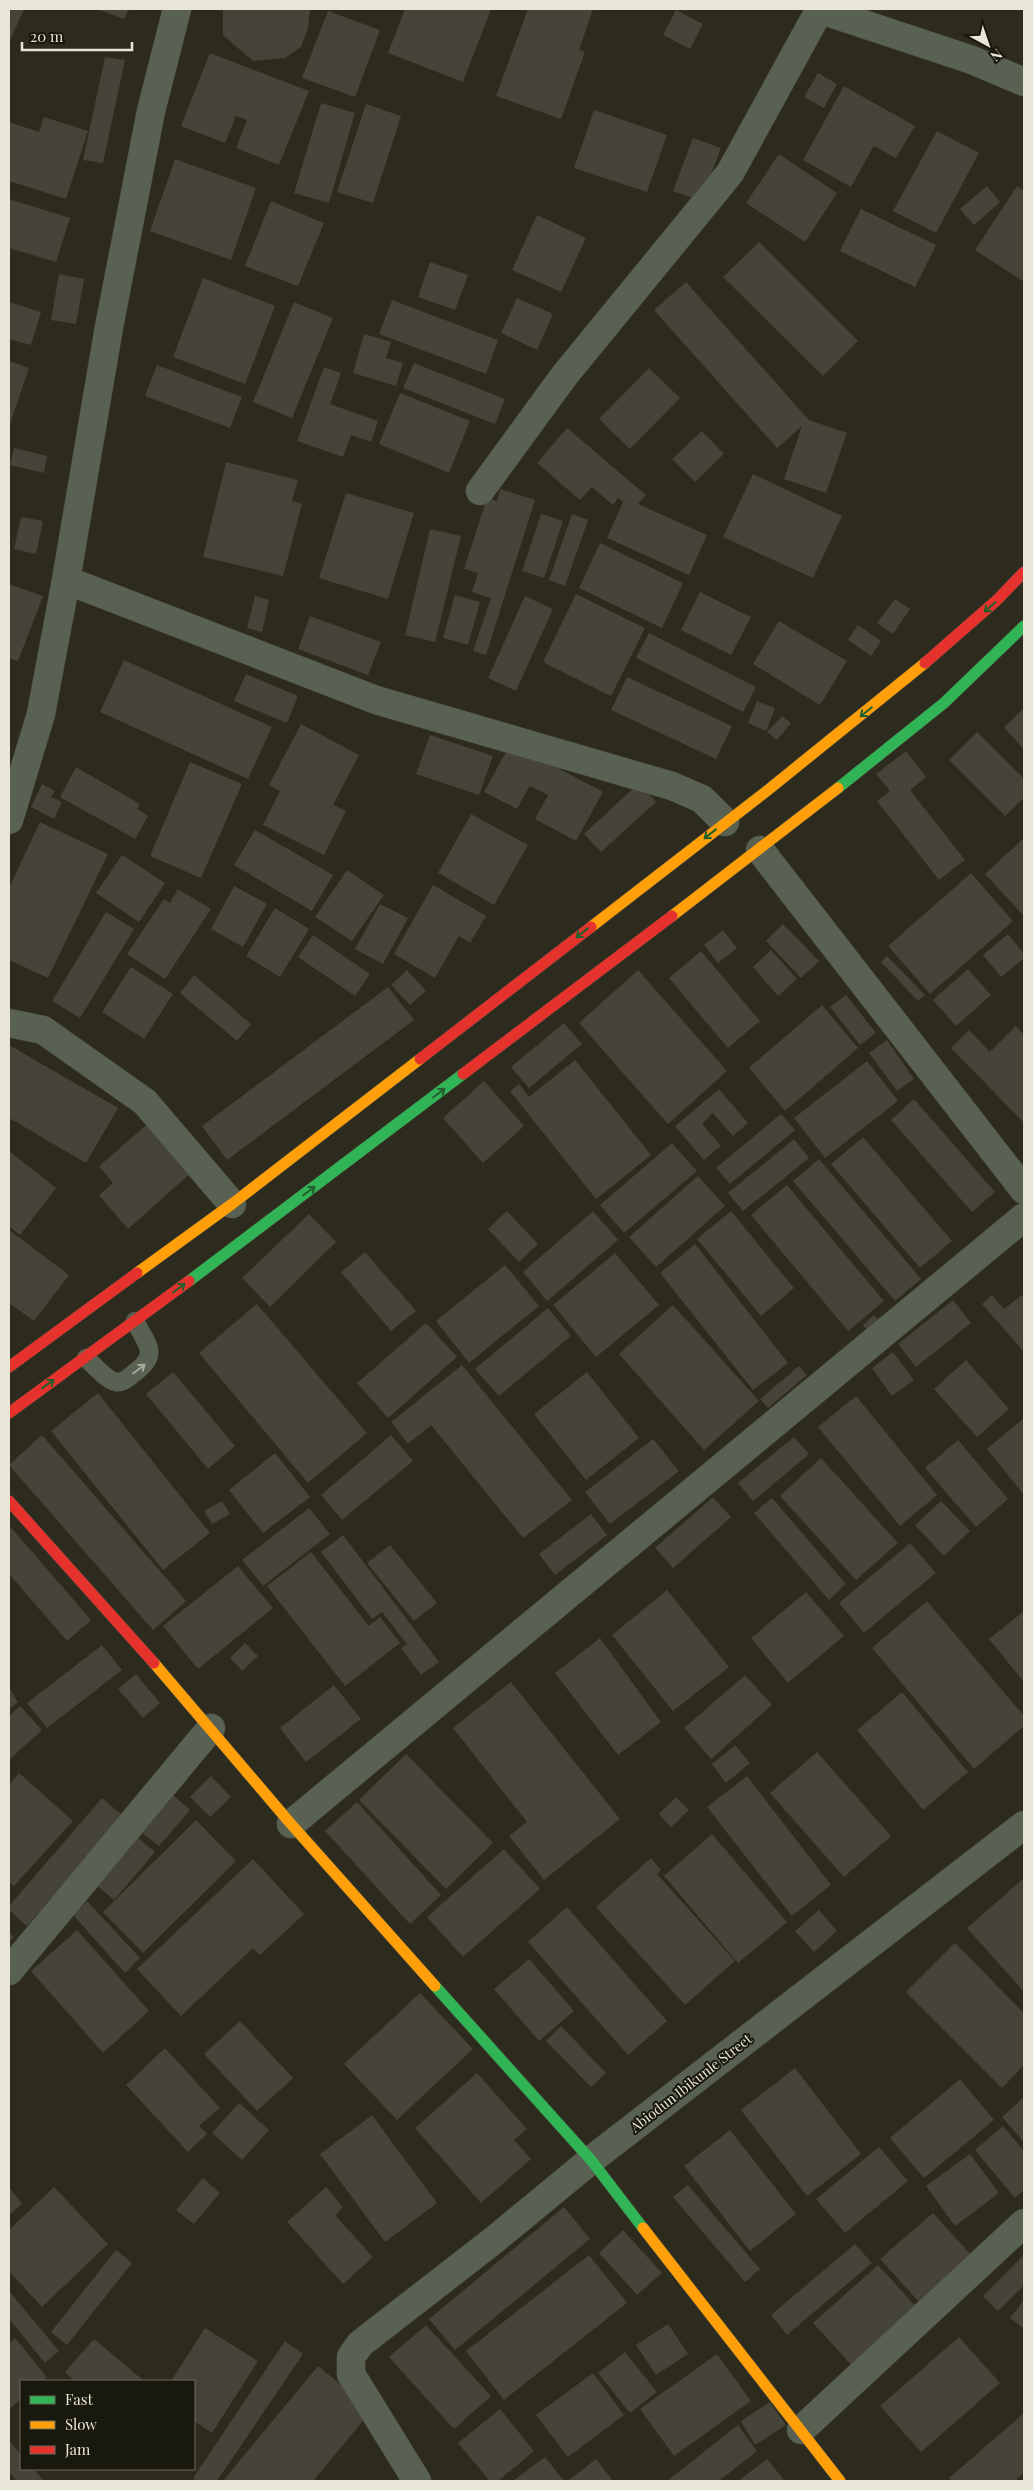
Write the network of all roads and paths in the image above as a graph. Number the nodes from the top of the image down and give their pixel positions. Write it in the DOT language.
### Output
graph roads {
  1 [pos="177,9"];
  2 [pos="819,9"];
  3 [pos="1024,82"];
  4 [pos="480,491"];
  5 [pos="1024,572"];
  6 [pos="66,580"];
  7 [pos="1024,626"];
  8 [pos="9,820"];
  9 [pos="725,822"];
  10 [pos="760,850"];
  11 [pos="9,1023"];
  12 [pos="1024,1190"];
  13 [pos="232,1204"];
  14 [pos="1024,1217"];
  15 [pos="135,1322"];
  16 [pos="86,1358"];
  17 [pos="9,1367"];
  18 [pos="9,1413"];
  19 [pos="9,1501"];
  20 [pos="211,1728"];
  21 [pos="291,1824"];
  22 [pos="1024,1825"];
  23 [pos="9,1971"];
  24 [pos="591,2160"];
  25 [pos="1024,2223"];
  26 [pos="801,2430"];
  27 [pos="417,2481"];
  28 [pos="840,2481"];
  1 -- 6 [label="street"];
  2 -- 3 [label="street"];
  2 -- 4 [label="street"];
  5 -- 9 [label="main road, one-way"];
  6 -- 8 [label="street"];
  6 -- 9 [label="street"];
  7 -- 10 [label="main road"];
  9 -- 13 [label="main road, one-way"];
  10 -- 12 [label="street"];
  15 -- 10 [label="main road, one-way"];
  11 -- 13 [label="street"];
  13 -- 17 [label="main road"];
  14 -- 21 [label="street"];
  15 -- 16 [label="main road"];
  16 -- 15 [label="lane, one-way"];
  18 -- 16 [label="main road, one-way"];
  19 -- 20 [label="main road"];
  20 -- 21 [label="main road"];
  20 -- 23 [label="street"];
  21 -- 24 [label="main road"];
  22 -- 24 [label="street, Abiodun Ibikunle Street"];
  24 -- 26 [label="main road"];
  24 -- 27 [label="street, Abiodun Ibikunle Street"];
  25 -- 26 [label="street"];
  26 -- 28 [label="main road"];
}
